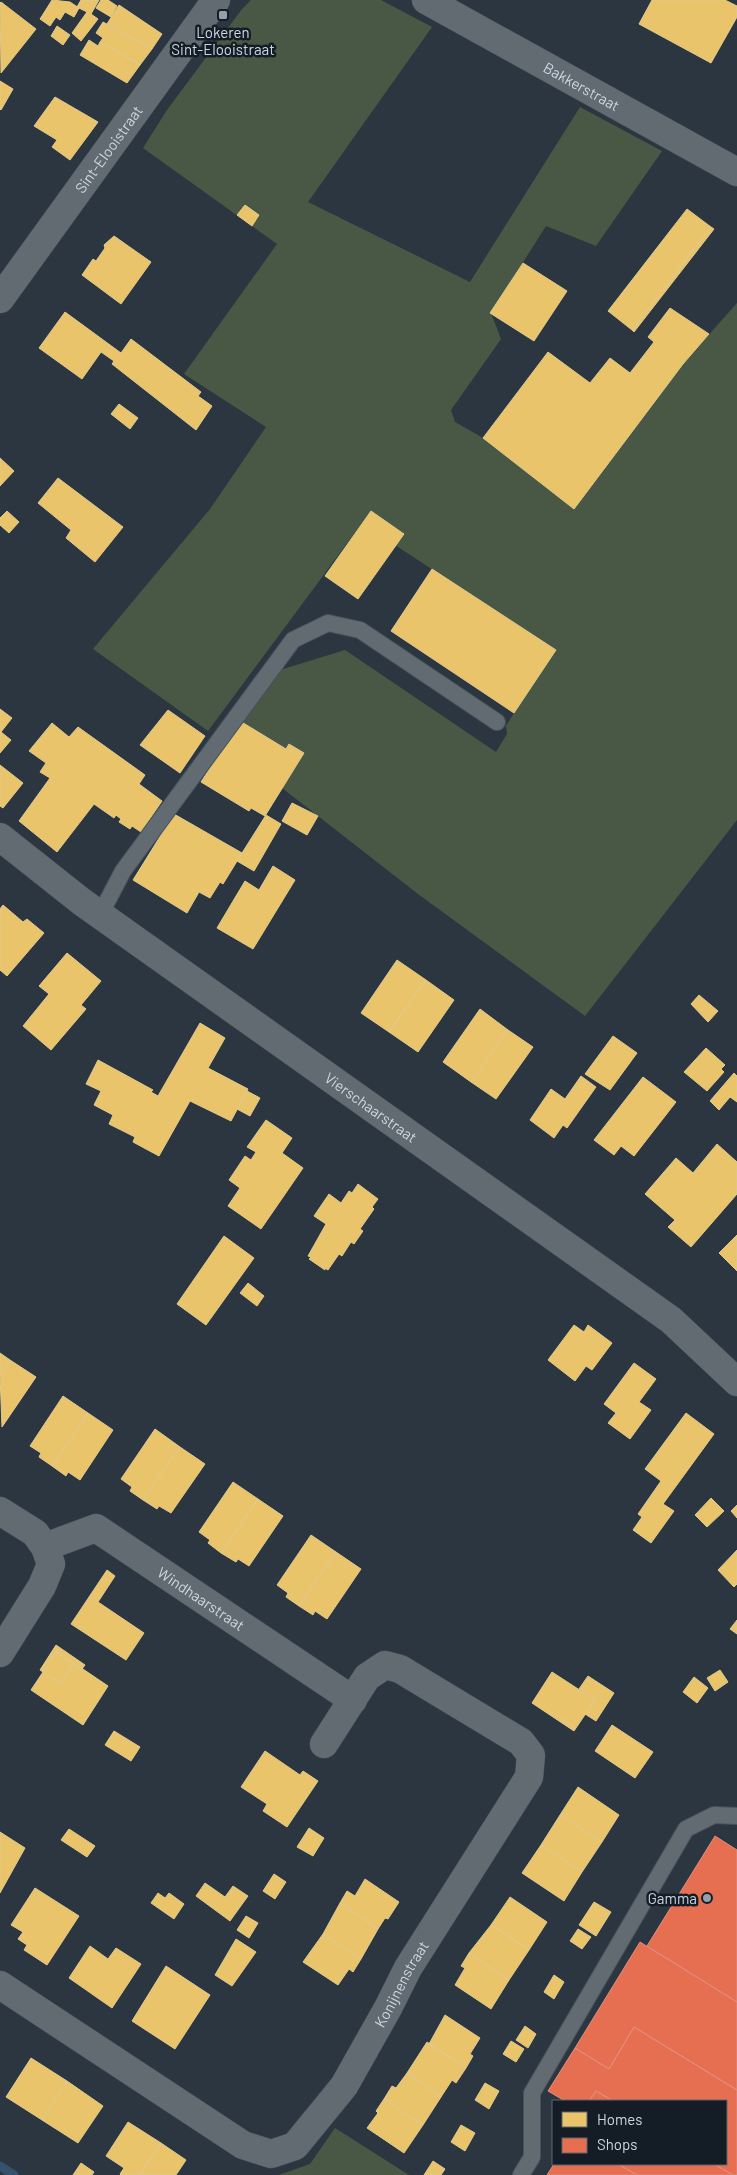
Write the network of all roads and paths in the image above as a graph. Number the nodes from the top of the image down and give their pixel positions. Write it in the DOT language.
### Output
graph roads {
  1 [pos="216,0"];
  2 [pos="426,0"];
  3 [pos="737,172"];
  4 [pos="0,299"];
  5 [pos="497,722"];
  6 [pos="0,837"];
  7 [pos="100,915"];
  8 [pos="737,1382"];
  9 [pos="0,1511"];
  10 [pos="45,1547"];
  11 [pos="0,1653"];
  12 [pos="353,1700"];
  13 [pos="324,1744"];
  14 [pos="737,1816"];
  15 [pos="0,1985"];
  16 [pos="521,2175"];
  1 -- 4 [label="street, Sint-Elooistraat"];
  2 -- 3 [label="street, Bakkerstraat"];
  5 -- 7 [label="lane"];
  6 -- 7 [label="street, Vierschaarstraat"];
  7 -- 8 [label="street, Vierschaarstraat"];
  9 -- 10 [label="street"];
  10 -- 11 [label="street"];
  10 -- 12 [label="street, Windhaarstraat"];
  12 -- 13 [label="street, Konijnenstraat"];
  12 -- 15 [label="street, Konijnenstraat"];
  14 -- 16 [label="lane"];
}
